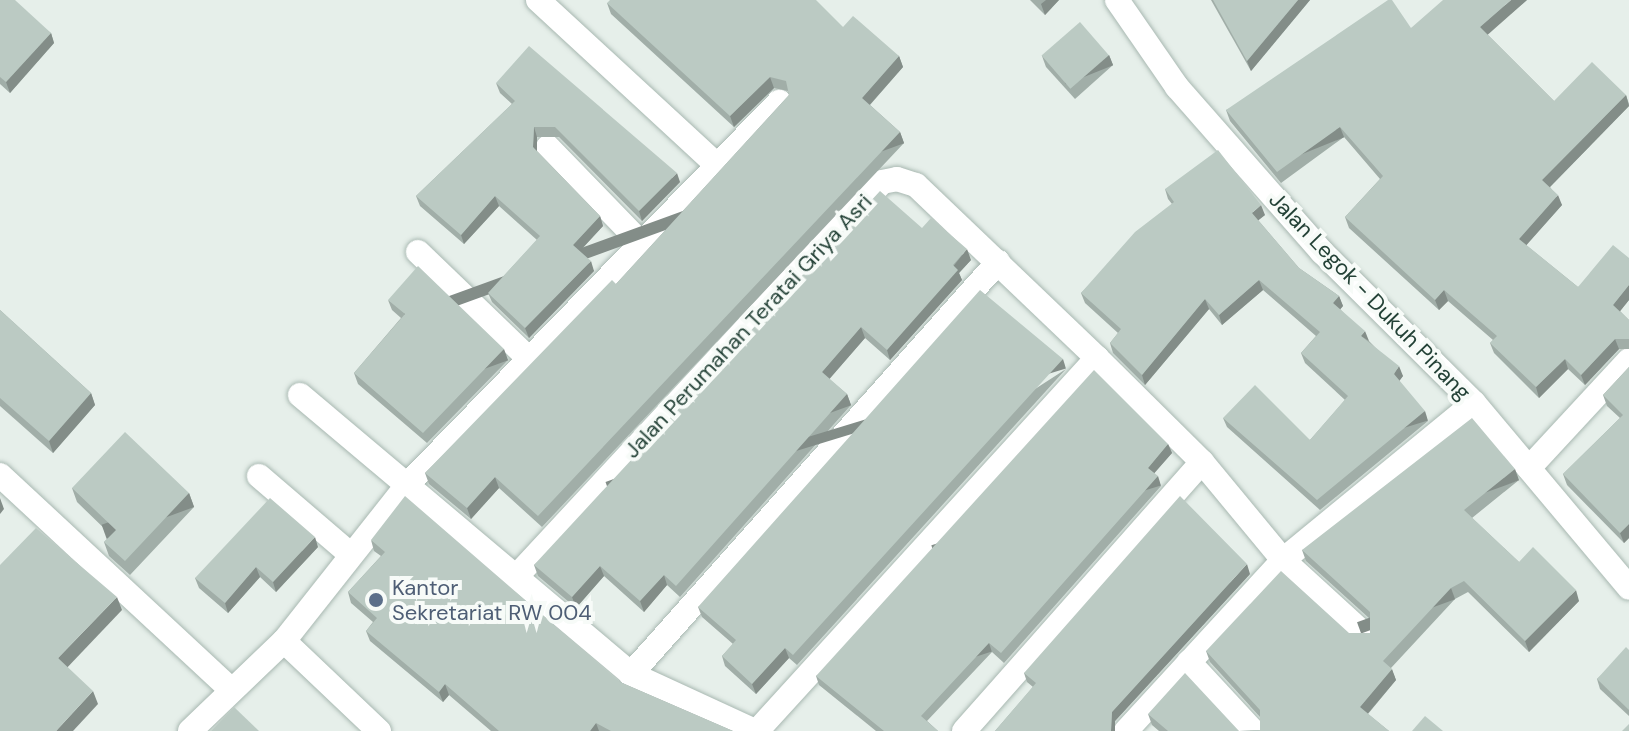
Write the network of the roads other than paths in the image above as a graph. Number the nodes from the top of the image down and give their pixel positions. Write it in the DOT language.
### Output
graph roads {
  1 [pos="538,0"];
  2 [pos="1117,0"];
  3 [pos="779,102"];
  4 [pos="548,147"];
  5 [pos="721,169"];
  6 [pos="644,246"];
  7 [pos="418,252"];
  8 [pos="998,262"];
  9 [pos="528,358"];
  10 [pos="1097,358"];
  11 [pos="1629,360"];
  12 [pos="300,395"];
  13 [pos="1474,403"];
  14 [pos="1202,462"];
  15 [pos="1529,468"];
  16 [pos="0,475"];
  17 [pos="259,476"];
  18 [pos="408,484"];
  19 [pos="350,554"];
  20 [pos="1283,560"];
  21 [pos="514,579"];
  22 [pos="1629,588"];
  23 [pos="1363,633"];
  24 [pos="284,641"];
  25 [pos="1189,662"];
  26 [pos="631,674"];
  27 [pos="230,689"];
  28 [pos="190,731"];
  29 [pos="379,731"];
  30 [pos="756,731"];
  31 [pos="964,731"];
  32 [pos="1126,731"];
  33 [pos="1253,731"];
  1 -- 5 [label="street"];
  2 -- 13 [label="street, Jalan Legok - Dukuh Pinang"];
  3 -- 5 [label="street"];
  4 -- 6 [label="street"];
  5 -- 6 [label="street"];
  6 -- 9 [label="street"];
  7 -- 9 [label="street"];
  8 -- 10 [label="street, Jalan Perumahan Teratai Griya Asri"];
  8 -- 21 [label="street, Jalan Perumahan Teratai Griya Asri"];
  8 -- 26 [label="street"];
  9 -- 18 [label="street"];
  10 -- 14 [label="street, Jalan Perumahan Teratai Griya Asri"];
  10 -- 30 [label="street"];
  11 -- 15 [label="street"];
  12 -- 18 [label="street"];
  13 -- 15 [label="street, Jalan Legok - Dukuh Pinang"];
  13 -- 20 [label="street"];
  14 -- 20 [label="street, Jalan Perumahan Teratai Griya Asri"];
  14 -- 31 [label="street"];
  15 -- 22 [label="street, Jalan Legok - Dukuh Pinang"];
  16 -- 27 [label="street"];
  17 -- 19 [label="street"];
  18 -- 19 [label="street"];
  18 -- 21 [label="street"];
  19 -- 24 [label="street"];
  20 -- 23 [label="street, Jalan Perumahan Teratai Griya Asri"];
  20 -- 25 [label="street"];
  21 -- 26 [label="street"];
  24 -- 27 [label="street"];
  24 -- 29 [label="street"];
  25 -- 32 [label="street"];
  25 -- 33 [label="street"];
  26 -- 30 [label="street"];
  27 -- 28 [label="street"];
}
